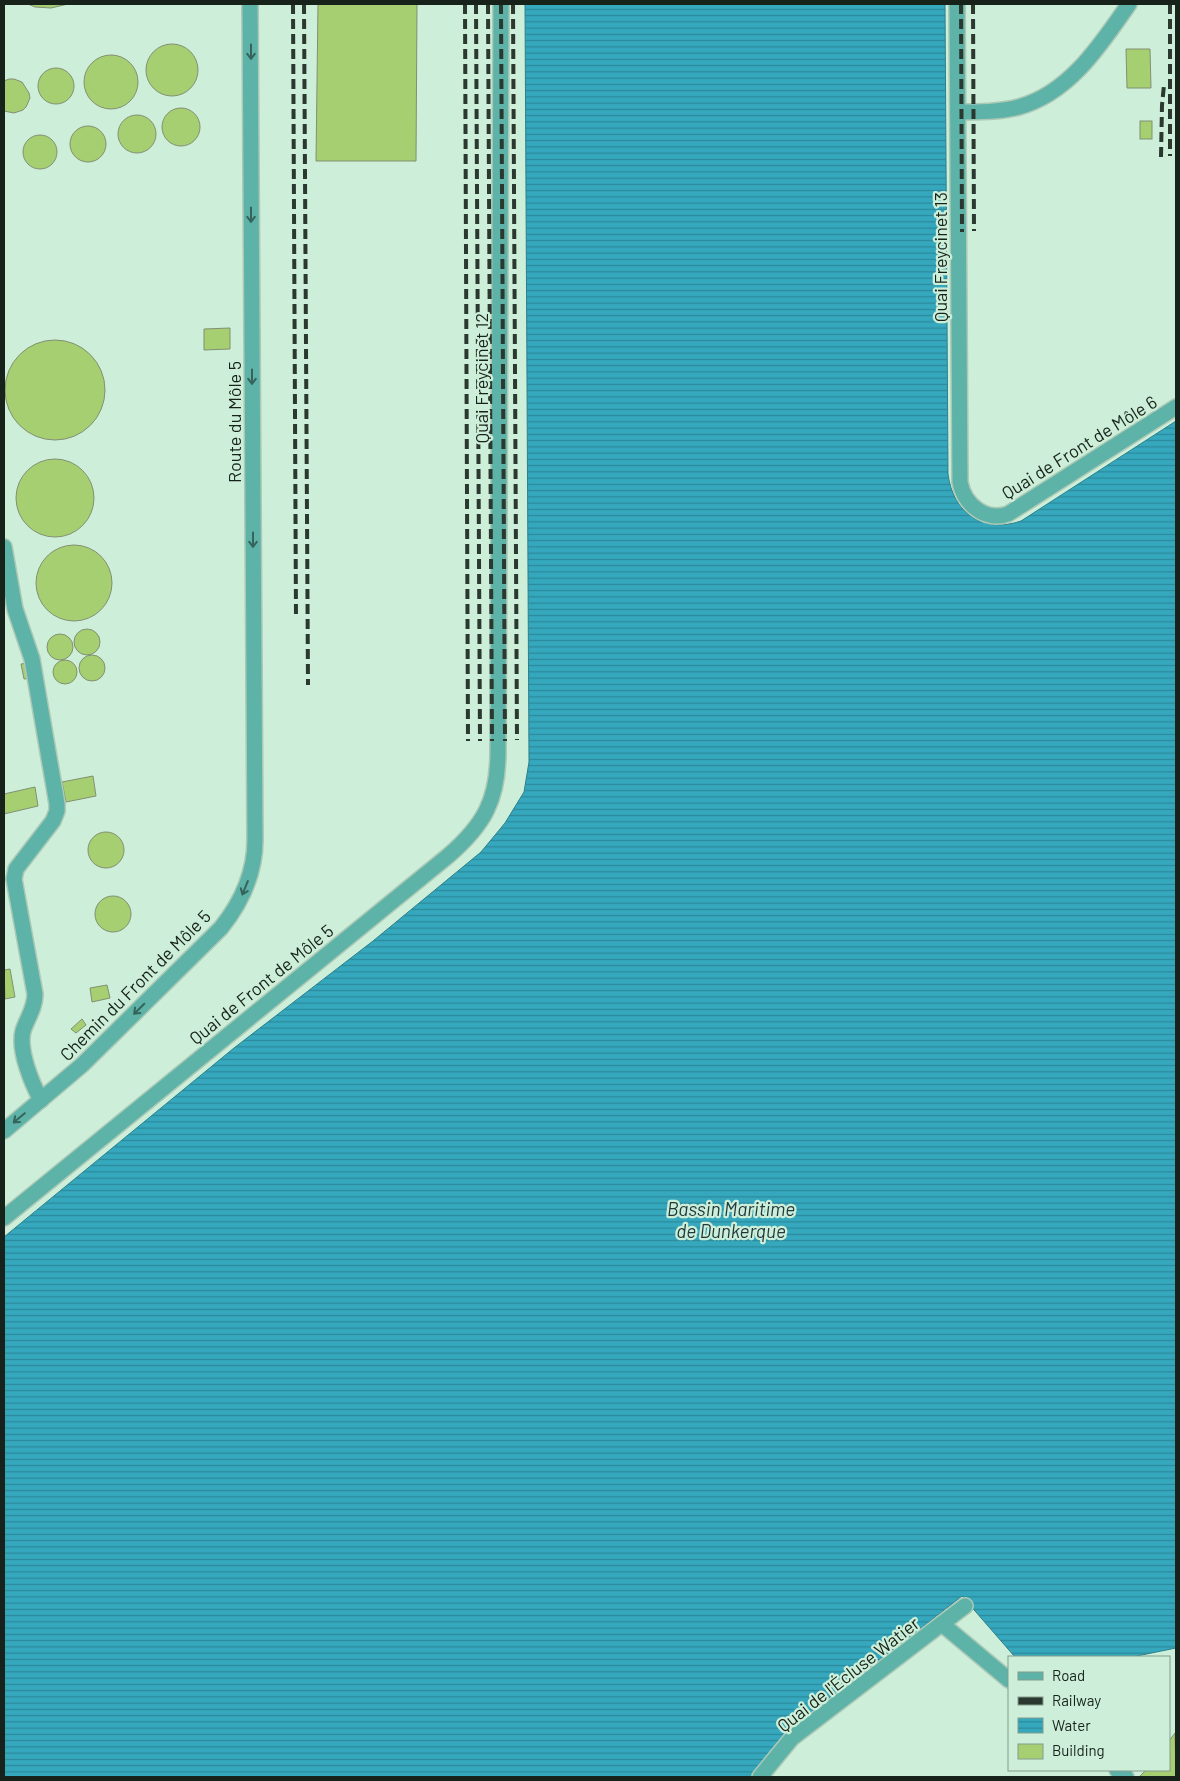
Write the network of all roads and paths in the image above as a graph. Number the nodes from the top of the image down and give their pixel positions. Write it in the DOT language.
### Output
graph roads {
  1 [pos="250,4"];
  2 [pos="502,4"];
  3 [pos="958,4"];
  4 [pos="1129,4"];
  5 [pos="958,112"];
  6 [pos="1176,407"];
  7 [pos="973,506"];
  8 [pos="4,547"];
  9 [pos="498,752"];
  10 [pos="255,840"];
  11 [pos="41,1100"];
  12 [pos="4,1131"];
  13 [pos="4,1218"];
  14 [pos="966,1606"];
  15 [pos="942,1624"];
  16 [pos="1008,1679"];
  17 [pos="760,1777"];
  1 -- 10 [label="street, Route du Môle 5, one-way"];
  2 -- 9 [label="street, Quai Freycinet 12"];
  3 -- 5 [label="street, Quai Freycinet 13"];
  4 -- 5 [label="street"];
  5 -- 7 [label="street, Quai Freycinet 13"];
  6 -- 7 [label="street, Quai de Front de Môle 6"];
  8 -- 11 [label="street"];
  9 -- 13 [label="street, Quai de Front de Môle 5"];
  10 -- 11 [label="street, Chemin du Front de Môle 5, one-way"];
  11 -- 12 [label="street, Chemin du Front de Môle 5, one-way"];
  14 -- 15 [label="street, Quai de l'Écluse Watier"];
  15 -- 16 [label="street"];
  15 -- 17 [label="street, Quai de l'Écluse Watier"];
}
